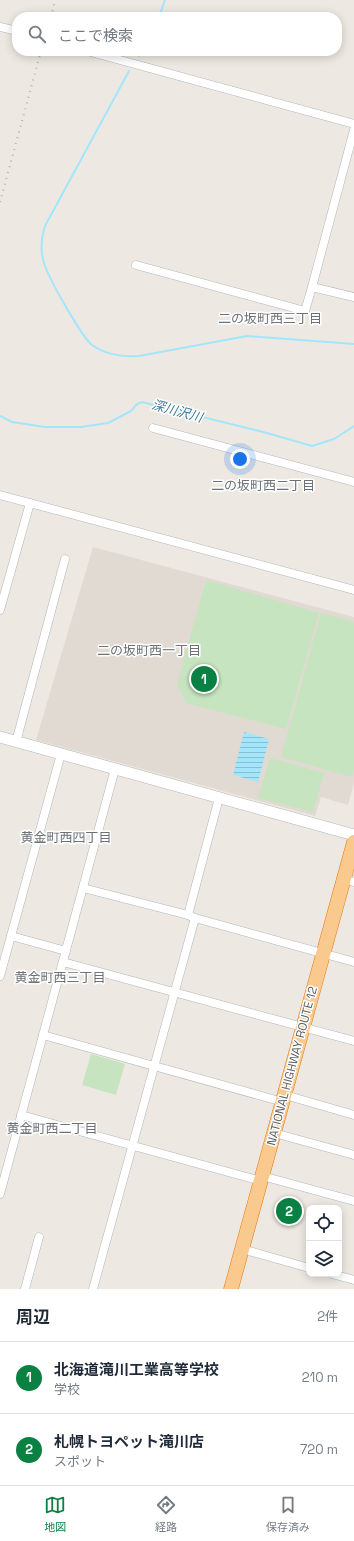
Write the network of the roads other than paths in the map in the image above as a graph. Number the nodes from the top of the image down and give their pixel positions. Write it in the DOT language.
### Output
graph roads {
  1 [pos="0,27"];
  2 [pos="12,30"];
  3 [pos="105,56"];
  4 [pos="354,124"];
  5 [pos="354,130"];
  6 [pos="136,266"];
  7 [pos="312,287"];
  8 [pos="354,297"];
  9 [pos="153,428"];
  10 [pos="354,482"];
  11 [pos="0,495"];
  12 [pos="30,503"];
  13 [pos="65,559"];
  14 [pos="354,590"];
  15 [pos="0,610"];
  16 [pos="0,739"];
  17 [pos="16,742"];
  18 [pos="61,754"];
  19 [pos="115,769"];
  20 [pos="219,798"];
  21 [pos="354,835"];
  22 [pos="354,842"];
  23 [pos="349,881"];
  24 [pos="83,888"];
  25 [pos="191,916"];
  26 [pos="11,936"];
  27 [pos="66,951"];
  28 [pos="323,954"];
  29 [pos="63,962"];
  30 [pos="354,962"];
  31 [pos="0,976"];
  32 [pos="174,992"];
  33 [pos="303,1027"];
  34 [pos="43,1035"];
  35 [pos="354,1041"];
  36 [pos="154,1065"];
  37 [pos="284,1099"];
  38 [pos="21,1115"];
  39 [pos="354,1115"];
  40 [pos="274,1133"];
  41 [pos="133,1146"];
  42 [pos="354,1155"];
  43 [pos="262,1178"];
  44 [pos="0,1194"];
  45 [pos="354,1201"];
  46 [pos="40,1237"];
  47 [pos="242,1249"];
  48 [pos="306,1267"];
  49 [pos="342,1277"];
  50 [pos="354,1280"];
  51 [pos="25,1289"];
  52 [pos="93,1289"];
  53 [pos="231,1289"];
  1 -- 2 [label="street"];
  3 -- 4 [label="street"];
  5 -- 7 [label="street"];
  6 -- 7 [label="street"];
  7 -- 8 [label="street"];
  9 -- 10 [label="street"];
  11 -- 12 [label="street"];
  12 -- 14 [label="street"];
  12 -- 15 [label="street"];
  13 -- 17 [label="street"];
  16 -- 17 [label="street"];
  17 -- 18 [label="street"];
  18 -- 19 [label="street"];
  18 -- 26 [label="street"];
  19 -- 20 [label="street"];
  19 -- 24 [label="street"];
  20 -- 21 [label="street"];
  20 -- 25 [label="street"];
  22 -- 23 [label="highway, NATIONAL HIGHWAY ROUTE 12"];
  23 -- 28 [label="highway, NATIONAL HIGHWAY ROUTE 12"];
  24 -- 25 [label="street"];
  24 -- 27 [label="street"];
  25 -- 28 [label="street"];
  25 -- 32 [label="street"];
  26 -- 27 [label="street"];
  26 -- 31 [label="street"];
  27 -- 29 [label="street"];
  28 -- 30 [label="street"];
  28 -- 33 [label="highway, NATIONAL HIGHWAY ROUTE 12"];
  29 -- 32 [label="street"];
  29 -- 34 [label="street"];
  32 -- 33 [label="street"];
  32 -- 36 [label="street"];
  33 -- 35 [label="street"];
  33 -- 37 [label="highway, NATIONAL HIGHWAY ROUTE 12"];
  34 -- 36 [label="street"];
  34 -- 38 [label="street"];
  36 -- 37 [label="street"];
  36 -- 41 [label="street"];
  37 -- 39 [label="street"];
  37 -- 40 [label="highway, NATIONAL HIGHWAY ROUTE 12"];
  38 -- 41 [label="street"];
  38 -- 44 [label="street"];
  40 -- 42 [label="street"];
  40 -- 43 [label="highway, NATIONAL HIGHWAY ROUTE 12"];
  41 -- 43 [label="street"];
  41 -- 52 [label="street"];
  43 -- 45 [label="street"];
  43 -- 47 [label="highway, NATIONAL HIGHWAY ROUTE 12"];
  46 -- 51 [label="street"];
  47 -- 48 [label="street"];
  47 -- 53 [label="highway, NATIONAL HIGHWAY ROUTE 12"];
  49 -- 50 [label="street"];
}
